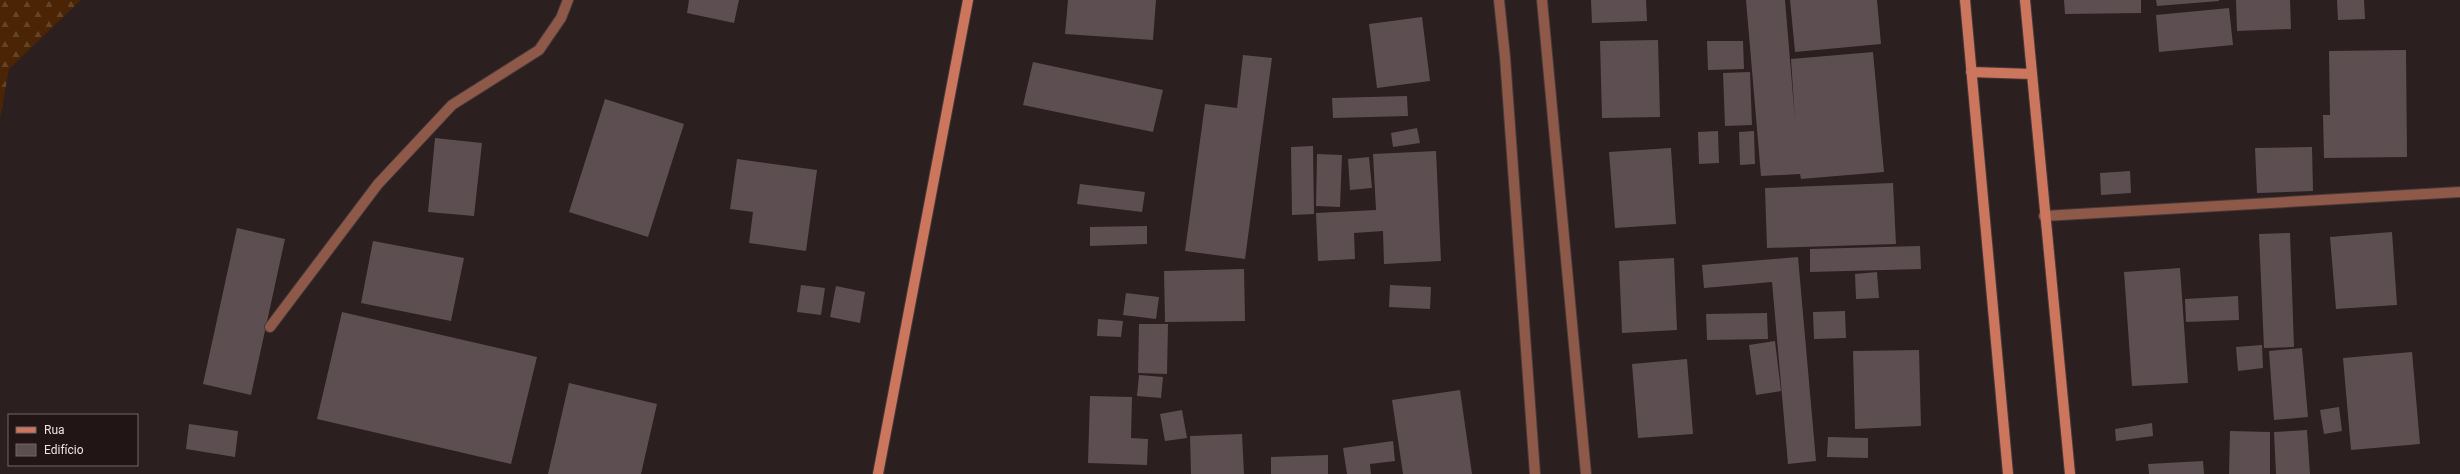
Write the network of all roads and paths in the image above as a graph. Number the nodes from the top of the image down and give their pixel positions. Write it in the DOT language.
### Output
graph roads {
  1 [pos="568,0"];
  2 [pos="968,0"];
  3 [pos="1499,0"];
  4 [pos="1542,0"];
  5 [pos="1965,0"];
  6 [pos="2025,0"];
  7 [pos="1971,72"];
  8 [pos="2032,74"];
  9 [pos="2460,192"];
  10 [pos="2044,216"];
  11 [pos="270,327"];
  12 [pos="878,474"];
  13 [pos="1535,474"];
  14 [pos="1586,474"];
  15 [pos="2008,474"];
  16 [pos="2070,474"];
  1 -- 11 [label="street"];
  2 -- 12 [label="street"];
  3 -- 13 [label="street"];
  4 -- 14 [label="street"];
  5 -- 7 [label="street"];
  6 -- 8 [label="street"];
  7 -- 8 [label="street"];
  7 -- 15 [label="street"];
  8 -- 10 [label="street"];
  9 -- 10 [label="street"];
  10 -- 16 [label="street"];
}
